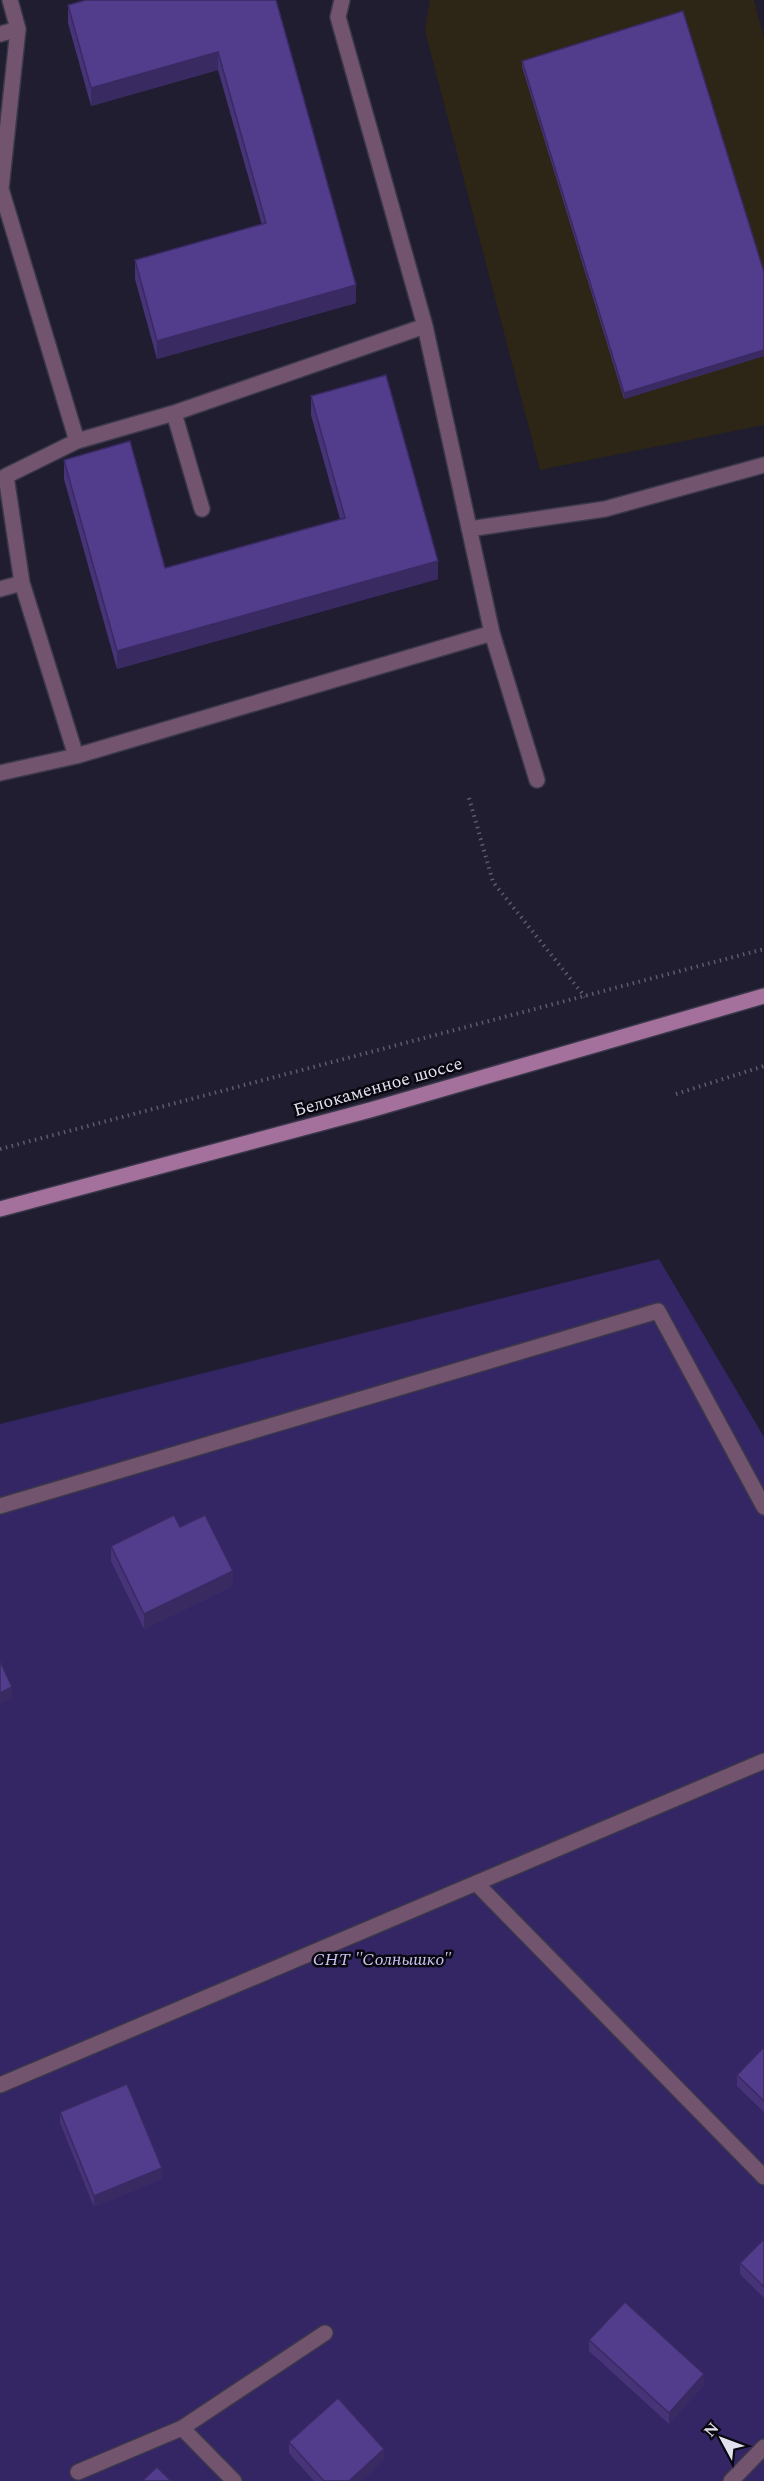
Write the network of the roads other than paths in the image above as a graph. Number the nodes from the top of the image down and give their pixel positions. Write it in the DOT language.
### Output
graph roads {
  1 [pos="10,0"];
  2 [pos="342,0"];
  3 [pos="18,29"];
  4 [pos="0,34"];
  5 [pos="425,326"];
  6 [pos="174,413"];
  7 [pos="77,441"];
  8 [pos="764,465"];
  9 [pos="202,509"];
  10 [pos="469,529"];
  11 [pos="22,583"];
  12 [pos="0,589"];
  13 [pos="492,633"];
  14 [pos="76,756"];
  15 [pos="0,773"];
  16 [pos="537,780"];
  17 [pos="764,996"];
  18 [pos="0,1209"];
  19 [pos="0,1506"];
  20 [pos="764,1507"];
  21 [pos="764,1761"];
  22 [pos="476,1883"];
  23 [pos="0,2085"];
  24 [pos="764,2177"];
  25 [pos="325,2333"];
  26 [pos="183,2428"];
  27 [pos="764,2446"];
  28 [pos="78,2472"];
  29 [pos="234,2481"];
  30 [pos="731,2481"];
  1 -- 3 [label="street"];
  2 -- 5 [label="street"];
  3 -- 4 [label="street"];
  3 -- 7 [label="street"];
  5 -- 6 [label="street"];
  5 -- 10 [label="street"];
  6 -- 7 [label="street"];
  6 -- 9 [label="street"];
  7 -- 11 [label="street"];
  8 -- 10 [label="street"];
  10 -- 13 [label="street"];
  11 -- 12 [label="street"];
  11 -- 14 [label="street"];
  13 -- 14 [label="street"];
  13 -- 16 [label="street"];
  14 -- 15 [label="street"];
  17 -- 18 [label="main road, Белокаменное шоссе"];
  19 -- 20 [label="street"];
  21 -- 22 [label="street"];
  22 -- 23 [label="street"];
  22 -- 24 [label="street"];
  25 -- 26 [label="street"];
  26 -- 28 [label="street"];
  26 -- 29 [label="street"];
  27 -- 30 [label="street"];
}
